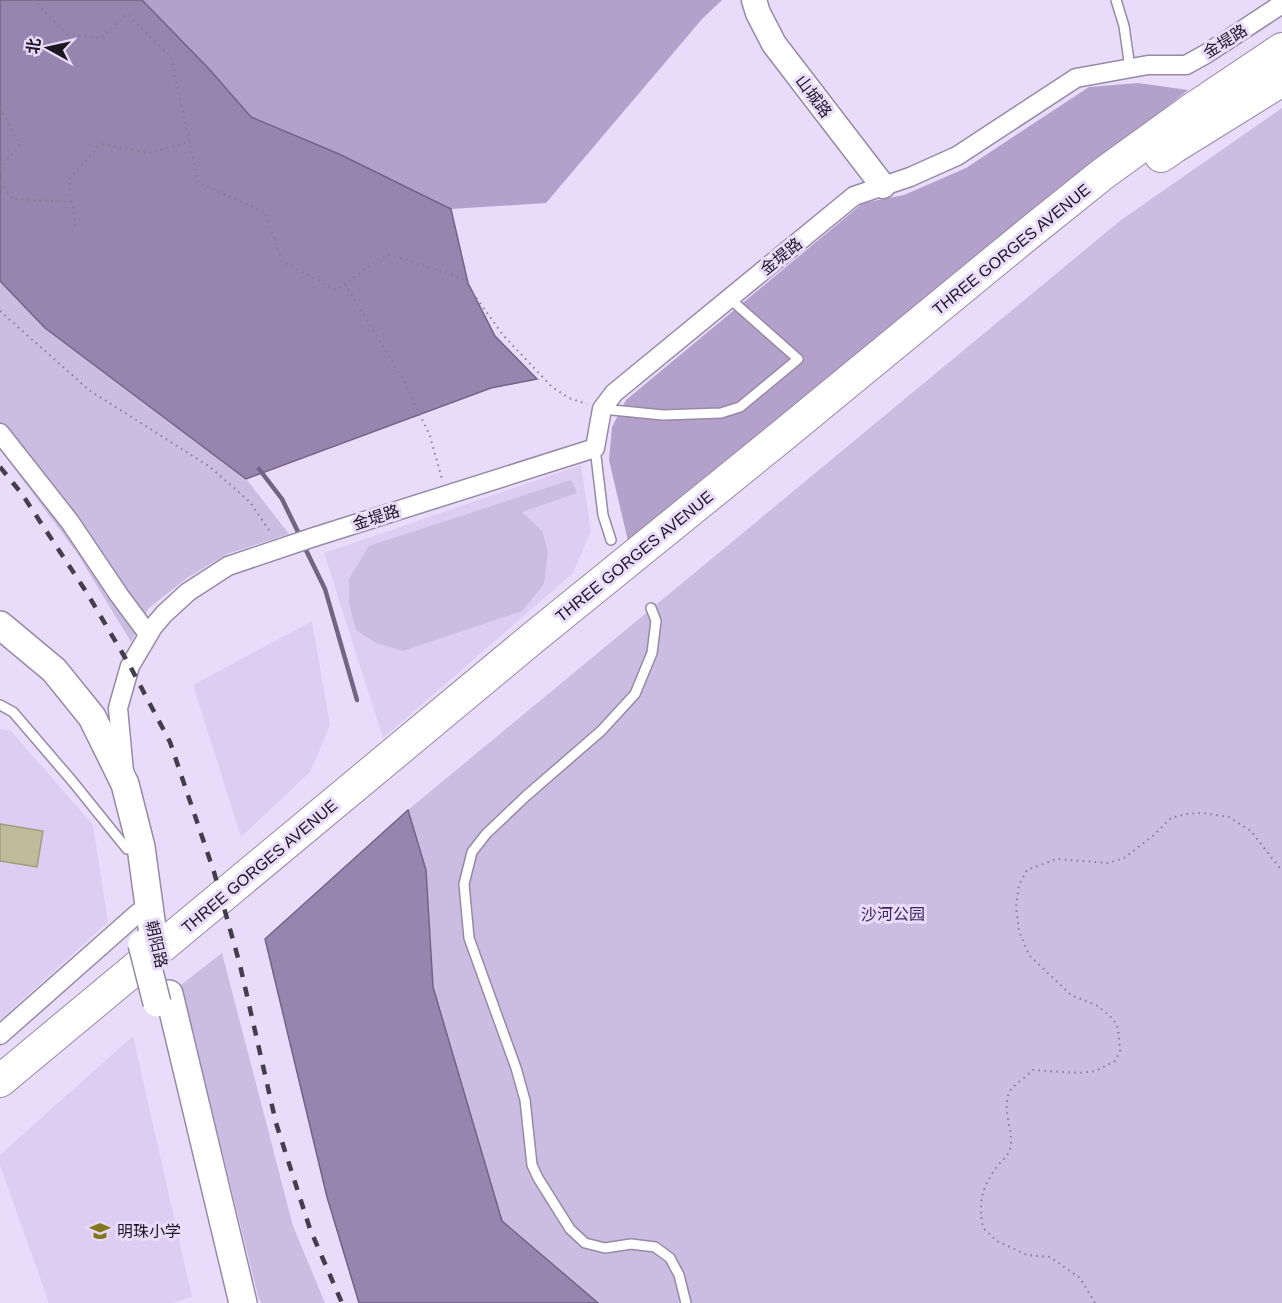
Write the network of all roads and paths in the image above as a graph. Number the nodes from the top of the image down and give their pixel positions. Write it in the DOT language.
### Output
graph roads {
  1 [pos="33,0"];
  2 [pos="754,0"];
  3 [pos="767,0"];
  4 [pos="1116,0"];
  5 [pos="1282,4"];
  6 [pos="1282,49"];
  7 [pos="1130,68"];
  8 [pos="1282,80"];
  9 [pos="0,108"];
  10 [pos="189,141"];
  11 [pos="0,169"];
  12 [pos="0,182"];
  13 [pos="890,184"];
  14 [pos="72,202"];
  15 [pos="75,226"];
  16 [pos="345,284"];
  17 [pos="729,298"];
  18 [pos="0,311"];
  19 [pos="602,409"];
  20 [pos="0,433"];
  21 [pos="595,448"];
  22 [pos="447,495"];
  23 [pos="611,540"];
  24 [pos="286,546"];
  25 [pos="651,608"];
  26 [pos="0,625"];
  27 [pos="148,634"];
  28 [pos="0,644"];
  29 [pos="0,705"];
  30 [pos="125,784"];
  31 [pos="127,849"];
  32 [pos="1282,871"];
  33 [pos="144,931"];
  34 [pos="163,998"];
  35 [pos="0,1035"];
  36 [pos="0,1082"];
  37 [pos="0,1107"];
  38 [pos="229,1303"];
  39 [pos="243,1303"];
  40 [pos="686,1303"];
  41 [pos="1095,1303"];
  1 -- 10 [label="path"];
  2 -- 13 [label="street, 山城路"];
  3 -- 13 [label="street, 山城路"];
  4 -- 7 [label="lane"];
  5 -- 7 [label="street, 金堤路"];
  6 -- 36 [label="highway, THREE GORGES AVENUE"];
  7 -- 13 [label="street, 金堤路"];
  8 -- 37 [label="highway, THREE GORGES AVENUE"];
  9 -- 11 [label="path"];
  10 -- 14 [label="path"];
  10 -- 16 [label="path"];
  12 -- 14 [label="path"];
  13 -- 17 [label="street, 金堤路"];
  14 -- 15 [label="path"];
  16 -- 19 [label="path"];
  16 -- 22 [label="path"];
  17 -- 19 [label="street, 金堤路"];
  17 -- 19 [label="lane"];
  18 -- 24 [label="path"];
  19 -- 21 [label="street"];
  20 -- 27 [label="street"];
  21 -- 22 [label="street, 金堤路"];
  21 -- 23 [label="lane"];
  22 -- 24 [label="street, 金堤路"];
  24 -- 27 [label="street"];
  25 -- 40 [label="lane"];
  26 -- 30 [label="main road, 朝阳路"];
  27 -- 30 [label="street"];
  28 -- 31 [label="main road, 朝阳路"];
  29 -- 31 [label="lane"];
  30 -- 33 [label="main road, 朝阳路"];
  31 -- 33 [label="main road, 朝阳路"];
  32 -- 41 [label="path"];
  33 -- 34 [label="main road, 朝阳路"];
  33 -- 35 [label="street"];
  34 -- 38 [label="main road, 朝阳路"];
  34 -- 39 [label="main road, 朝阳路"];
}
